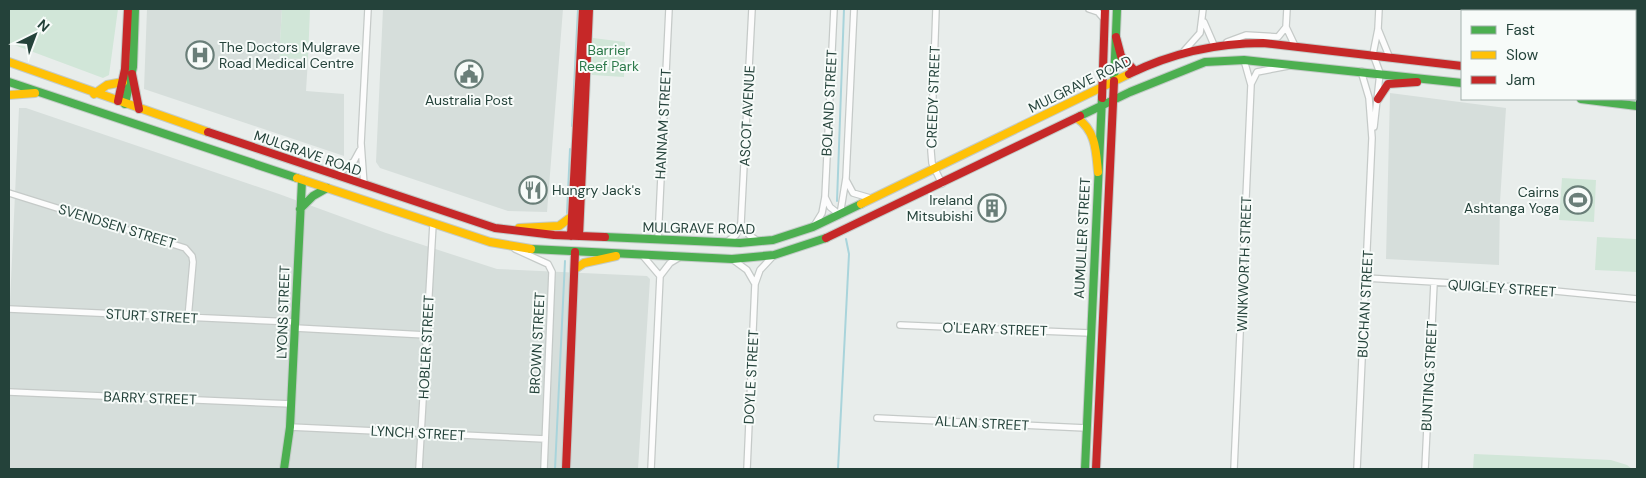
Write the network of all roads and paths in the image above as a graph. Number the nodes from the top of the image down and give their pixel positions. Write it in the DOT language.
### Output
graph roads {
  1 [pos="128,9"];
  2 [pos="135,9"];
  3 [pos="368,9"];
  4 [pos="583,9"];
  5 [pos="589,9"];
  6 [pos="669,9"];
  7 [pos="752,9"];
  8 [pos="834,9"];
  9 [pos="854,9"];
  10 [pos="936,9"];
  11 [pos="1089,9"];
  12 [pos="1105,9"];
  13 [pos="1117,9"];
  14 [pos="1203,9"];
  15 [pos="1287,9"];
  16 [pos="1379,9"];
  17 [pos="1203,18"];
  18 [pos="1105,20"];
  19 [pos="1286,27"];
  20 [pos="1378,30"];
  21 [pos="1116,37"];
  22 [pos="1223,44"];
  23 [pos="1214,45"];
  24 [pos="1295,46"];
  25 [pos="1184,51"];
  26 [pos="1373,54"];
  27 [pos="1388,56"];
  28 [pos="1244,60"];
  29 [pos="9,62"];
  30 [pos="1293,64"];
  31 [pos="1461,66"];
  32 [pos="1135,71"];
  33 [pos="1361,71"];
  34 [pos="1380,73"];
  35 [pos="132,74"];
  36 [pos="1114,81"];
  37 [pos="1444,81"];
  38 [pos="9,82"];
  39 [pos="122,82"];
  40 [pos="1461,83"];
  41 [pos="1251,85"];
  42 [pos="1104,86"];
  43 [pos="40,92"];
  44 [pos="94,94"];
  45 [pos="9,95"];
  46 [pos="1378,99"];
  47 [pos="1114,100"];
  48 [pos="1589,100"];
  49 [pos="121,103"];
  50 [pos="1103,106"];
  51 [pos="1637,106"];
  52 [pos="139,109"];
  53 [pos="117,117"];
  54 [pos="1077,118"];
  55 [pos="1372,138"];
  56 [pos="361,150"];
  57 [pos="304,165"];
  58 [pos="935,169"];
  59 [pos="1098,172"];
  60 [pos="336,176"];
  61 [pos="846,178"];
  62 [pos="302,180"];
  63 [pos="942,184"];
  64 [pos="364,185"];
  65 [pos="327,188"];
  66 [pos="9,193"];
  67 [pos="825,197"];
  68 [pos="874,198"];
  69 [pos="300,209"];
  70 [pos="1108,211"];
  71 [pos="840,214"];
  72 [pos="571,217"];
  73 [pos="741,223"];
  74 [pos="433,224"];
  75 [pos="813,227"];
  76 [pos="507,230"];
  77 [pos="575,236"];
  78 [pos="658,240"];
  79 [pos="759,242"];
  80 [pos="723,243"];
  81 [pos="506,246"];
  82 [pos="575,252"];
  83 [pos="1094,253"];
  84 [pos="628,254"];
  85 [pos="642,254"];
  86 [pos="774,255"];
  87 [pos="682,256"];
  88 [pos="732,259"];
  89 [pos="575,269"];
  90 [pos="660,276"];
  91 [pos="1366,278"];
  92 [pos="1434,282"];
  93 [pos="755,284"];
  94 [pos="1637,299"];
  95 [pos="9,309"];
  96 [pos="188,318"];
  97 [pos="295,325"];
  98 [pos="900,325"];
  99 [pos="1090,333"];
  100 [pos="426,335"];
  101 [pos="9,392"];
  102 [pos="292,404"];
  103 [pos="877,418"];
  104 [pos="290,427"];
  105 [pos="1086,428"];
  106 [pos="421,433"];
  107 [pos="545,439"];
  108 [pos="289,446"];
  109 [pos="284,469"];
  110 [pos="291,469"];
  111 [pos="419,469"];
  112 [pos="544,469"];
  113 [pos="566,469"];
  114 [pos="651,469"];
  115 [pos="747,469"];
  116 [pos="1085,469"];
  117 [pos="1096,469"];
  118 [pos="1234,469"];
  119 [pos="1357,469"];
  120 [pos="1425,469"];
  1 -- 39 [label="main road"];
  2 -- 35 [label="main road"];
  3 -- 56 [label="street"];
  4 -- 72 [label="main road"];
  5 -- 77 [label="main road"];
  6 -- 78 [label="street, HANNAM STREET"];
  7 -- 73 [label="street, ASCOT AVENUE"];
  8 -- 67 [label="street, BOLAND STREET"];
  9 -- 61 [label="street, BOLAND STREET"];
  10 -- 58 [label="street, CREEDY STREET"];
  11 -- 18 [label="street"];
  12 -- 18 [label="main road, AUMULLER STREET"];
  13 -- 21 [label="main road, AUMULLER STREET"];
  14 -- 17 [label="street"];
  15 -- 19 [label="street"];
  16 -- 20 [label="street"];
  17 -- 23 [label="street"];
  17 -- 25 [label="street"];
  18 -- 42 [label="main road, AUMULLER STREET"];
  19 -- 22 [label="street"];
  19 -- 24 [label="street"];
  20 -- 26 [label="street"];
  20 -- 27 [label="street"];
  21 -- 32 [label="main road"];
  21 -- 36 [label="main road, AUMULLER STREET"];
  22 -- 23 [label="main road, MULGRAVE ROAD"];
  22 -- 24 [label="main road, MULGRAVE ROAD"];
  23 -- 25 [label="main road, MULGRAVE ROAD"];
  24 -- 26 [label="main road, MULGRAVE ROAD"];
  25 -- 32 [label="main road, MULGRAVE ROAD"];
  26 -- 27 [label="main road, MULGRAVE ROAD"];
  26 -- 34 [label="street, BUCHAN STREET"];
  27 -- 31 [label="main road, MULGRAVE ROAD"];
  28 -- 30 [label="main road, MULGRAVE ROAD"];
  28 -- 41 [label="street, WINKWORTH STREET"];
  28 -- 47 [label="main road, MULGRAVE ROAD"];
  29 -- 44 [label="main road, MULGRAVE ROAD"];
  30 -- 33 [label="main road, MULGRAVE ROAD"];
  30 -- 41 [label="street"];
  32 -- 36 [label="main road, MULGRAVE ROAD"];
  33 -- 34 [label="main road, MULGRAVE ROAD"];
  33 -- 55 [label="street, BUCHAN STREET"];
  34 -- 37 [label="main road, MULGRAVE ROAD"];
  34 -- 46 [label="street, BUCHAN STREET"];
  35 -- 49 [label="main road"];
  35 -- 52 [label="main road"];
  36 -- 42 [label="main road, MULGRAVE ROAD"];
  36 -- 47 [label="main road, AUMULLER STREET"];
  37 -- 40 [label="main road, MULGRAVE ROAD"];
  37 -- 46 [label="main road"];
  38 -- 43 [label="main road, MULGRAVE ROAD"];
  39 -- 44 [label="main road"];
  39 -- 49 [label="main road"];
  41 -- 118 [label="street, WINKWORTH STREET"];
  42 -- 50 [label="main road, AUMULLER STREET"];
  42 -- 58 [label="main road, MULGRAVE ROAD"];
  43 -- 45 [label="main road"];
  43 -- 53 [label="main road, MULGRAVE ROAD"];
  44 -- 49 [label="main road, MULGRAVE ROAD"];
  46 -- 55 [label="street, BUCHAN STREET"];
  47 -- 50 [label="main road, MULGRAVE ROAD"];
  47 -- 70 [label="main road, AUMULLER STREET"];
  48 -- 51 [label="main road"];
  49 -- 52 [label="main road, MULGRAVE ROAD"];
  49 -- 53 [label="main road"];
  50 -- 54 [label="main road, MULGRAVE ROAD"];
  50 -- 59 [label="main road, AUMULLER STREET"];
  52 -- 57 [label="main road, MULGRAVE ROAD"];
  53 -- 62 [label="main road, MULGRAVE ROAD"];
  54 -- 59 [label="main road"];
  54 -- 63 [label="main road, MULGRAVE ROAD"];
  55 -- 91 [label="street, BUCHAN STREET"];
  56 -- 60 [label="street"];
  56 -- 64 [label="street"];
  57 -- 60 [label="main road, MULGRAVE ROAD"];
  57 -- 62 [label="main road, LYONS STREET"];
  58 -- 63 [label="street, CREEDY STREET"];
  58 -- 68 [label="main road, MULGRAVE ROAD"];
  59 -- 83 [label="main road, AUMULLER STREET"];
  60 -- 64 [label="main road, MULGRAVE ROAD"];
  61 -- 68 [label="street"];
  61 -- 71 [label="street, BOLAND STREET"];
  62 -- 65 [label="main road, MULGRAVE ROAD"];
  62 -- 69 [label="main road, LYONS STREET"];
  63 -- 86 [label="main road, MULGRAVE ROAD"];
  64 -- 76 [label="main road, MULGRAVE ROAD"];
  65 -- 69 [label="main road"];
  65 -- 74 [label="main road, MULGRAVE ROAD"];
  66 -- 96 [label="street, SVENDSEN STREET"];
  67 -- 71 [label="street"];
  67 -- 75 [label="street, BOLAND STREET"];
  68 -- 71 [label="main road, MULGRAVE ROAD"];
  69 -- 97 [label="main road, LYONS STREET"];
  70 -- 83 [label="main road"];
  70 -- 117 [label="main road, AUMULLER STREET"];
  71 -- 75 [label="main road, MULGRAVE ROAD"];
  72 -- 76 [label="main road"];
  72 -- 77 [label="main road"];
  73 -- 79 [label="street"];
  73 -- 80 [label="street"];
  74 -- 81 [label="main road, MULGRAVE ROAD"];
  74 -- 100 [label="street, HOBLER STREET"];
  75 -- 79 [label="main road, MULGRAVE ROAD"];
  76 -- 77 [label="main road, MULGRAVE ROAD"];
  77 -- 78 [label="main road, MULGRAVE ROAD"];
  77 -- 82 [label="main road"];
  78 -- 80 [label="main road, MULGRAVE ROAD"];
  79 -- 80 [label="main road, MULGRAVE ROAD"];
  81 -- 82 [label="main road, MULGRAVE ROAD"];
  81 -- 107 [label="street, BROWN STREET"];
  82 -- 84 [label="main road, MULGRAVE ROAD"];
  82 -- 89 [label="main road"];
  83 -- 99 [label="main road, AUMULLER STREET"];
  84 -- 85 [label="main road, MULGRAVE ROAD"];
  84 -- 89 [label="main road"];
  85 -- 87 [label="main road, MULGRAVE ROAD"];
  85 -- 90 [label="street"];
  86 -- 88 [label="main road, MULGRAVE ROAD"];
  86 -- 93 [label="street, DOYLE STREET"];
  87 -- 88 [label="main road, MULGRAVE ROAD"];
  87 -- 90 [label="street"];
  88 -- 93 [label="street"];
  89 -- 113 [label="main road"];
  90 -- 114 [label="street"];
  91 -- 92 [label="street, QUIGLEY STREET"];
  91 -- 119 [label="street, BUCHAN STREET"];
  92 -- 94 [label="street, QUIGLEY STREET"];
  92 -- 120 [label="street, BUNTING STREET"];
  93 -- 115 [label="street, DOYLE STREET"];
  95 -- 96 [label="street, STURT STREET"];
  96 -- 97 [label="street, STURT STREET"];
  97 -- 100 [label="street, STURT STREET"];
  97 -- 102 [label="main road, LYONS STREET"];
  98 -- 99 [label="street, O'LEARY STREET"];
  99 -- 105 [label="main road, AUMULLER STREET"];
  100 -- 106 [label="street, HOBLER STREET"];
  101 -- 102 [label="street, BARRY STREET"];
  102 -- 104 [label="main road, LYONS STREET"];
  103 -- 105 [label="street, ALLAN STREET"];
  104 -- 106 [label="street, LYNCH STREET"];
  104 -- 108 [label="main road, LYONS STREET"];
  105 -- 116 [label="main road, AUMULLER STREET"];
  106 -- 107 [label="street, LYNCH STREET"];
  106 -- 111 [label="street, HOBLER STREET"];
  107 -- 112 [label="street, BROWN STREET"];
  108 -- 109 [label="main road, LYONS STREET"];
  108 -- 110 [label="main road, LYONS STREET"];
}
